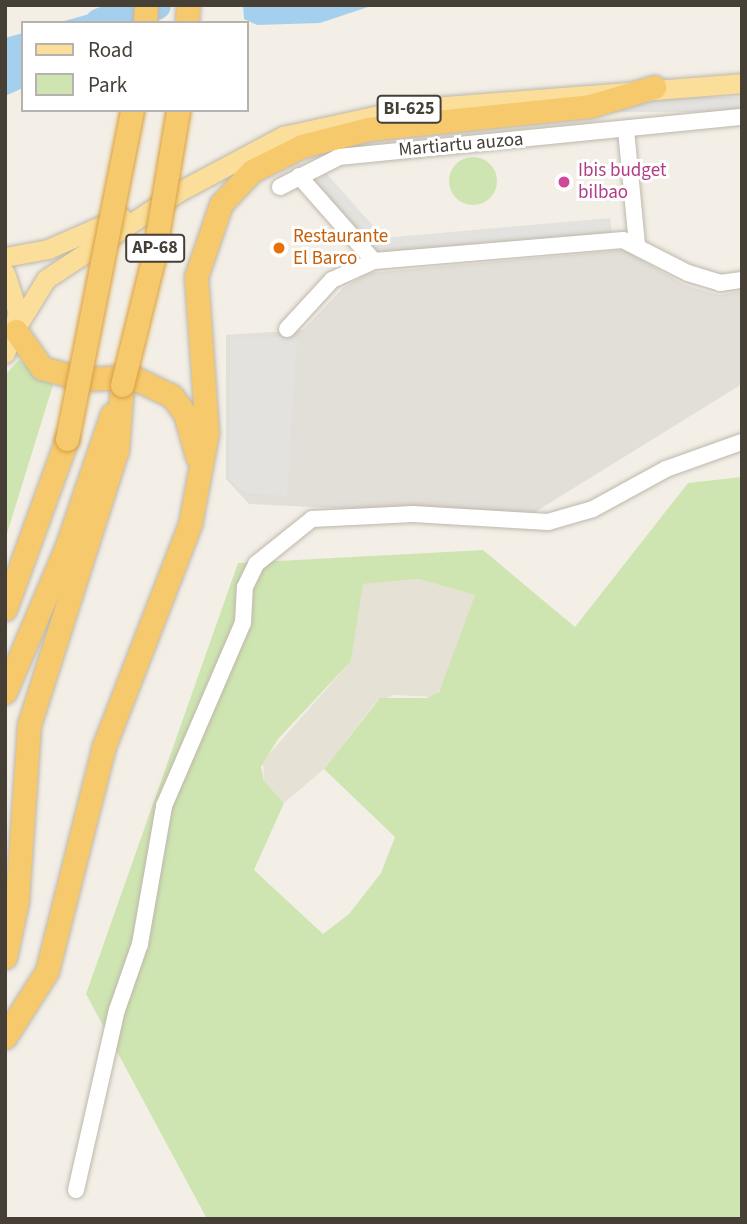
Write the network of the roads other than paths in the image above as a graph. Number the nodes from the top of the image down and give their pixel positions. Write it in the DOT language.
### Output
graph roads {
  1 [pos="742,83"];
  2 [pos="654,87"];
  3 [pos="132,112"];
  4 [pos="178,112"];
  5 [pos="742,117"];
  6 [pos="626,130"];
  7 [pos="299,176"];
  8 [pos="280,187"];
  9 [pos="180,191"];
  10 [pos="637,245"];
  11 [pos="5,257"];
  12 [pos="374,261"];
  13 [pos="5,273"];
  14 [pos="742,280"];
  15 [pos="16,329"];
  16 [pos="288,329"];
  17 [pos="5,354"];
  18 [pos="60,437"];
  19 [pos="742,442"];
  20 [pos="109,448"];
  21 [pos="200,476"];
  22 [pos="5,571"];
  23 [pos="5,609"];
  24 [pos="5,692"];
  25 [pos="5,957"];
  26 [pos="5,1037"];
  27 [pos="76,1190"];
  1 -- 2 [label="main road, BI-625"];
  2 -- 9 [label="main road, BI-625"];
  2 -- 21 [label="highway"];
  3 -- 18 [label="highway, AP-68, bridge"];
  4 -- 20 [label="highway, AP-68, bridge"];
  5 -- 6 [label="street, Martiartu auzoa"];
  6 -- 7 [label="street, Martiartu auzoa"];
  6 -- 10 [label="street"];
  7 -- 8 [label="street, Martiartu auzoa"];
  7 -- 12 [label="street"];
  9 -- 11 [label="main road, BI-625"];
  9 -- 15 [label="main road, BI-625"];
  10 -- 12 [label="street"];
  10 -- 14 [label="street"];
  12 -- 16 [label="street"];
  13 -- 15 [label="main road"];
  15 -- 17 [label="main road, BI-625"];
  15 -- 21 [label="highway"];
  18 -- 22 [label="highway"];
  18 -- 23 [label="highway"];
  19 -- 27 [label="street"];
  20 -- 24 [label="highway, AP-68"];
  20 -- 25 [label="highway"];
  21 -- 26 [label="highway"];
}
